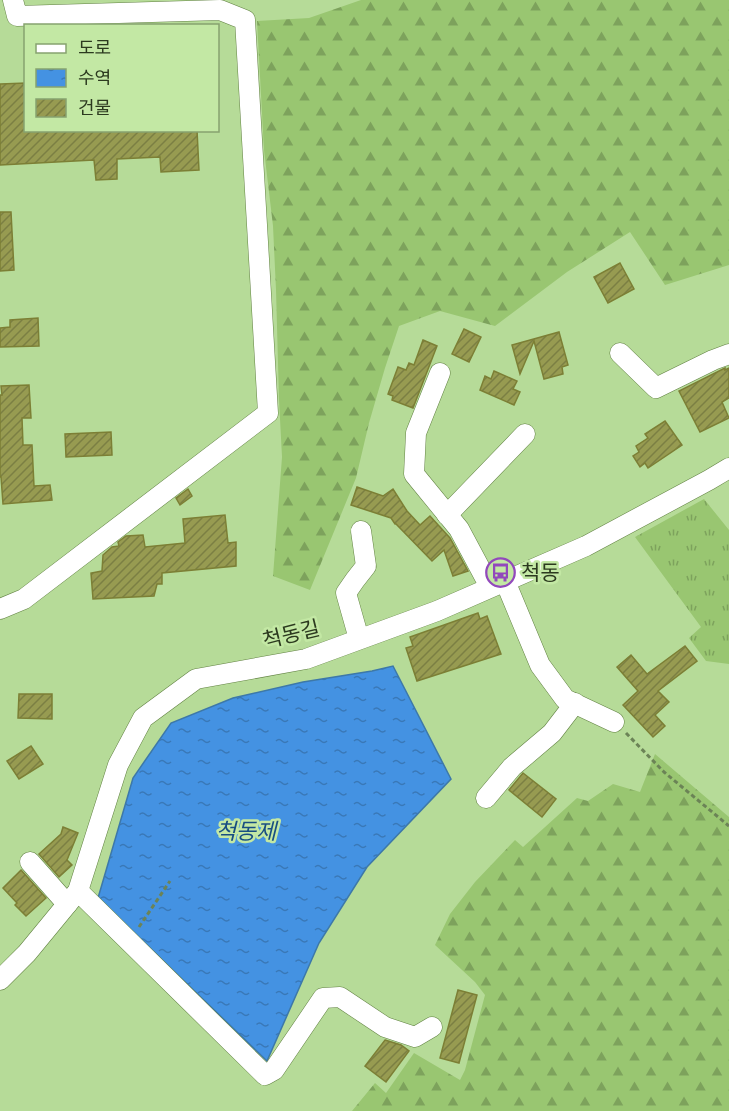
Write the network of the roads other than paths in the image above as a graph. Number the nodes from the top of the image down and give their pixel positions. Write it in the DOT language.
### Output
graph roads {
  1 [pos="14,0"];
  2 [pos="620,353"];
  3 [pos="729,354"];
  4 [pos="440,373"];
  5 [pos="525,434"];
  6 [pos="729,468"];
  7 [pos="447,515"];
  8 [pos="361,531"];
  9 [pos="498,584"];
  10 [pos="0,609"];
  11 [pos="358,639"];
  12 [pos="575,703"];
  13 [pos="614,722"];
  14 [pos="486,798"];
  15 [pos="30,862"];
  16 [pos="72,898"];
  17 [pos="0,980"];
  18 [pos="432,1027"];
  1 -- 10 [label="street"];
  2 -- 3 [label="street"];
  4 -- 7 [label="street"];
  5 -- 7 [label="street"];
  6 -- 9 [label="street, 척동길"];
  7 -- 9 [label="street"];
  8 -- 11 [label="street"];
  9 -- 11 [label="street, 척동길"];
  9 -- 12 [label="street"];
  11 -- 16 [label="street, 척동길"];
  12 -- 13 [label="street"];
  12 -- 14 [label="street"];
  15 -- 16 [label="street"];
  16 -- 17 [label="street, 척동길"];
  16 -- 18 [label="street"];
}
